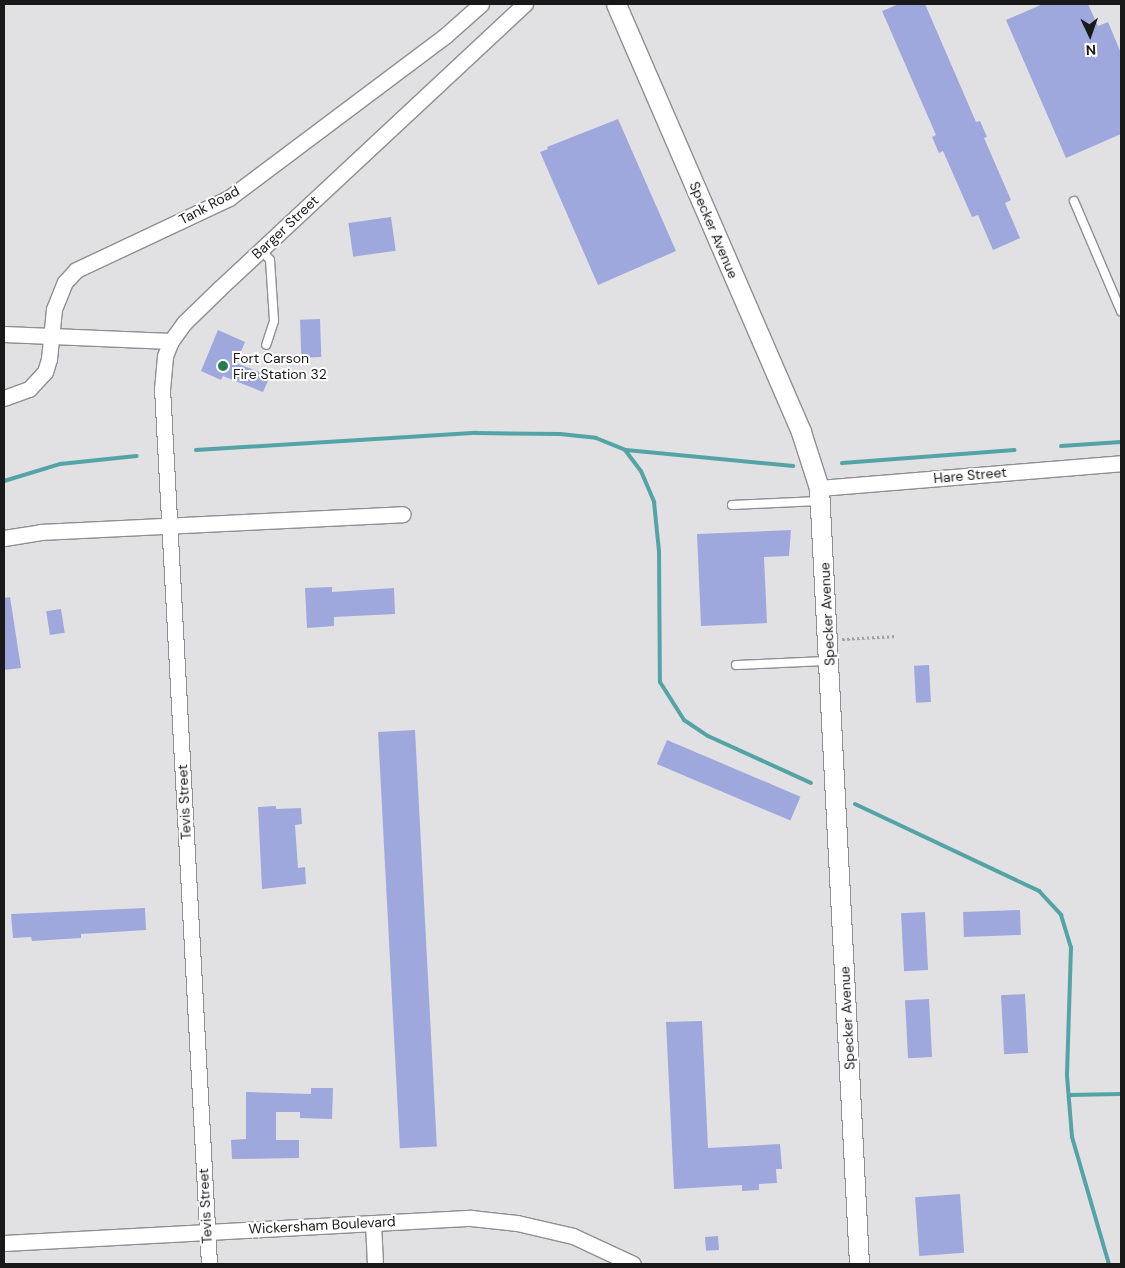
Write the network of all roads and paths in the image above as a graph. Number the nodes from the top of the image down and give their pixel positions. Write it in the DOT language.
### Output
graph roads {
  1 [pos="481,4"];
  2 [pos="525,4"];
  3 [pos="616,4"];
  4 [pos="1074,201"];
  5 [pos="261,249"];
  6 [pos="1121,311"];
  7 [pos="4,334"];
  8 [pos="51,336"];
  9 [pos="171,341"];
  10 [pos="266,345"];
  11 [pos="4,398"];
  12 [pos="1121,463"];
  13 [pos="820,494"];
  14 [pos="732,504"];
  15 [pos="403,514"];
  16 [pos="171,524"];
  17 [pos="4,538"];
  18 [pos="897,636"];
  19 [pos="828,640"];
  20 [pos="829,661"];
  21 [pos="736,665"];
  22 [pos="373,1223"];
  23 [pos="207,1231"];
  24 [pos="4,1243"];
  25 [pos="209,1264"];
  26 [pos="375,1264"];
  27 [pos="633,1264"];
  28 [pos="858,1264"];
  1 -- 8 [label="street, Tank Road"];
  2 -- 5 [label="street, Barger Street"];
  3 -- 13 [label="street, Specker Avenue"];
  4 -- 6 [label="lane"];
  5 -- 9 [label="street, Barger Street"];
  5 -- 10 [label="lane"];
  7 -- 8 [label="street"];
  8 -- 9 [label="street"];
  8 -- 11 [label="street, Tank Road"];
  9 -- 16 [label="street, Tevis Street"];
  12 -- 13 [label="street, Hare Street"];
  13 -- 14 [label="lane"];
  13 -- 19 [label="street, Specker Avenue"];
  15 -- 16 [label="street"];
  16 -- 17 [label="street"];
  16 -- 23 [label="street, Tevis Street"];
  18 -- 19 [label="path"];
  19 -- 20 [label="street, Specker Avenue"];
  20 -- 21 [label="lane"];
  20 -- 28 [label="street, Specker Avenue"];
  22 -- 23 [label="street, Wickersham Boulevard"];
  22 -- 26 [label="street"];
  22 -- 27 [label="street, Wickersham Boulevard"];
  23 -- 24 [label="street, Wickersham Boulevard"];
  23 -- 25 [label="street, Tevis Street"];
}
